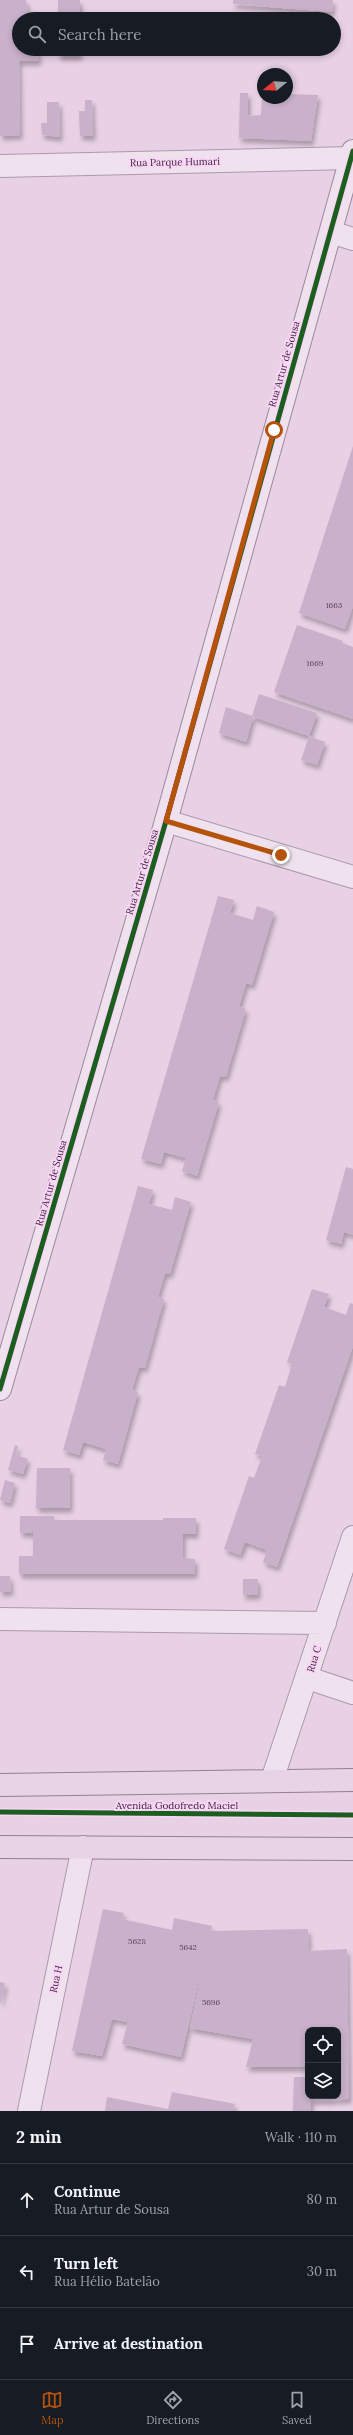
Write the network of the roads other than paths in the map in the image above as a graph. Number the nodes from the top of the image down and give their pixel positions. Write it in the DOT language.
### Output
graph roads {
  1 [pos="352,155"];
  2 [pos="0,166"];
  3 [pos="331,232"];
  4 [pos="353,239"];
  5 [pos="166,821"];
  6 [pos="353,877"];
  7 [pos="0,1389"];
  8 [pos="353,1537"];
  9 [pos="0,1619"];
  10 [pos="325,1623"];
  11 [pos="308,1678"];
  12 [pos="353,1693"];
  13 [pos="272,1780"];
  14 [pos="353,1780"];
  15 [pos="0,1785"];
  16 [pos="0,1846"];
  17 [pos="83,1847"];
  18 [pos="353,1849"];
  19 [pos="29,2111"];
  1 -- 2 [label="street, Rua Parque Humari"];
  1 -- 3 [label="street, Rua Artur de Sousa"];
  3 -- 4 [label="street"];
  3 -- 5 [label="street, Rua Artur de Sousa"];
  5 -- 6 [label="street"];
  5 -- 7 [label="street, Rua Artur de Sousa"];
  8 -- 10 [label="street, Rua C"];
  9 -- 10 [label="street"];
  10 -- 11 [label="street, Rua C"];
  11 -- 12 [label="street"];
  11 -- 13 [label="street, Rua C"];
  13 -- 14 [label="main road"];
  13 -- 15 [label="main road"];
  16 -- 17 [label="main road"];
  17 -- 18 [label="main road"];
  17 -- 19 [label="street, Rua H"];
}
